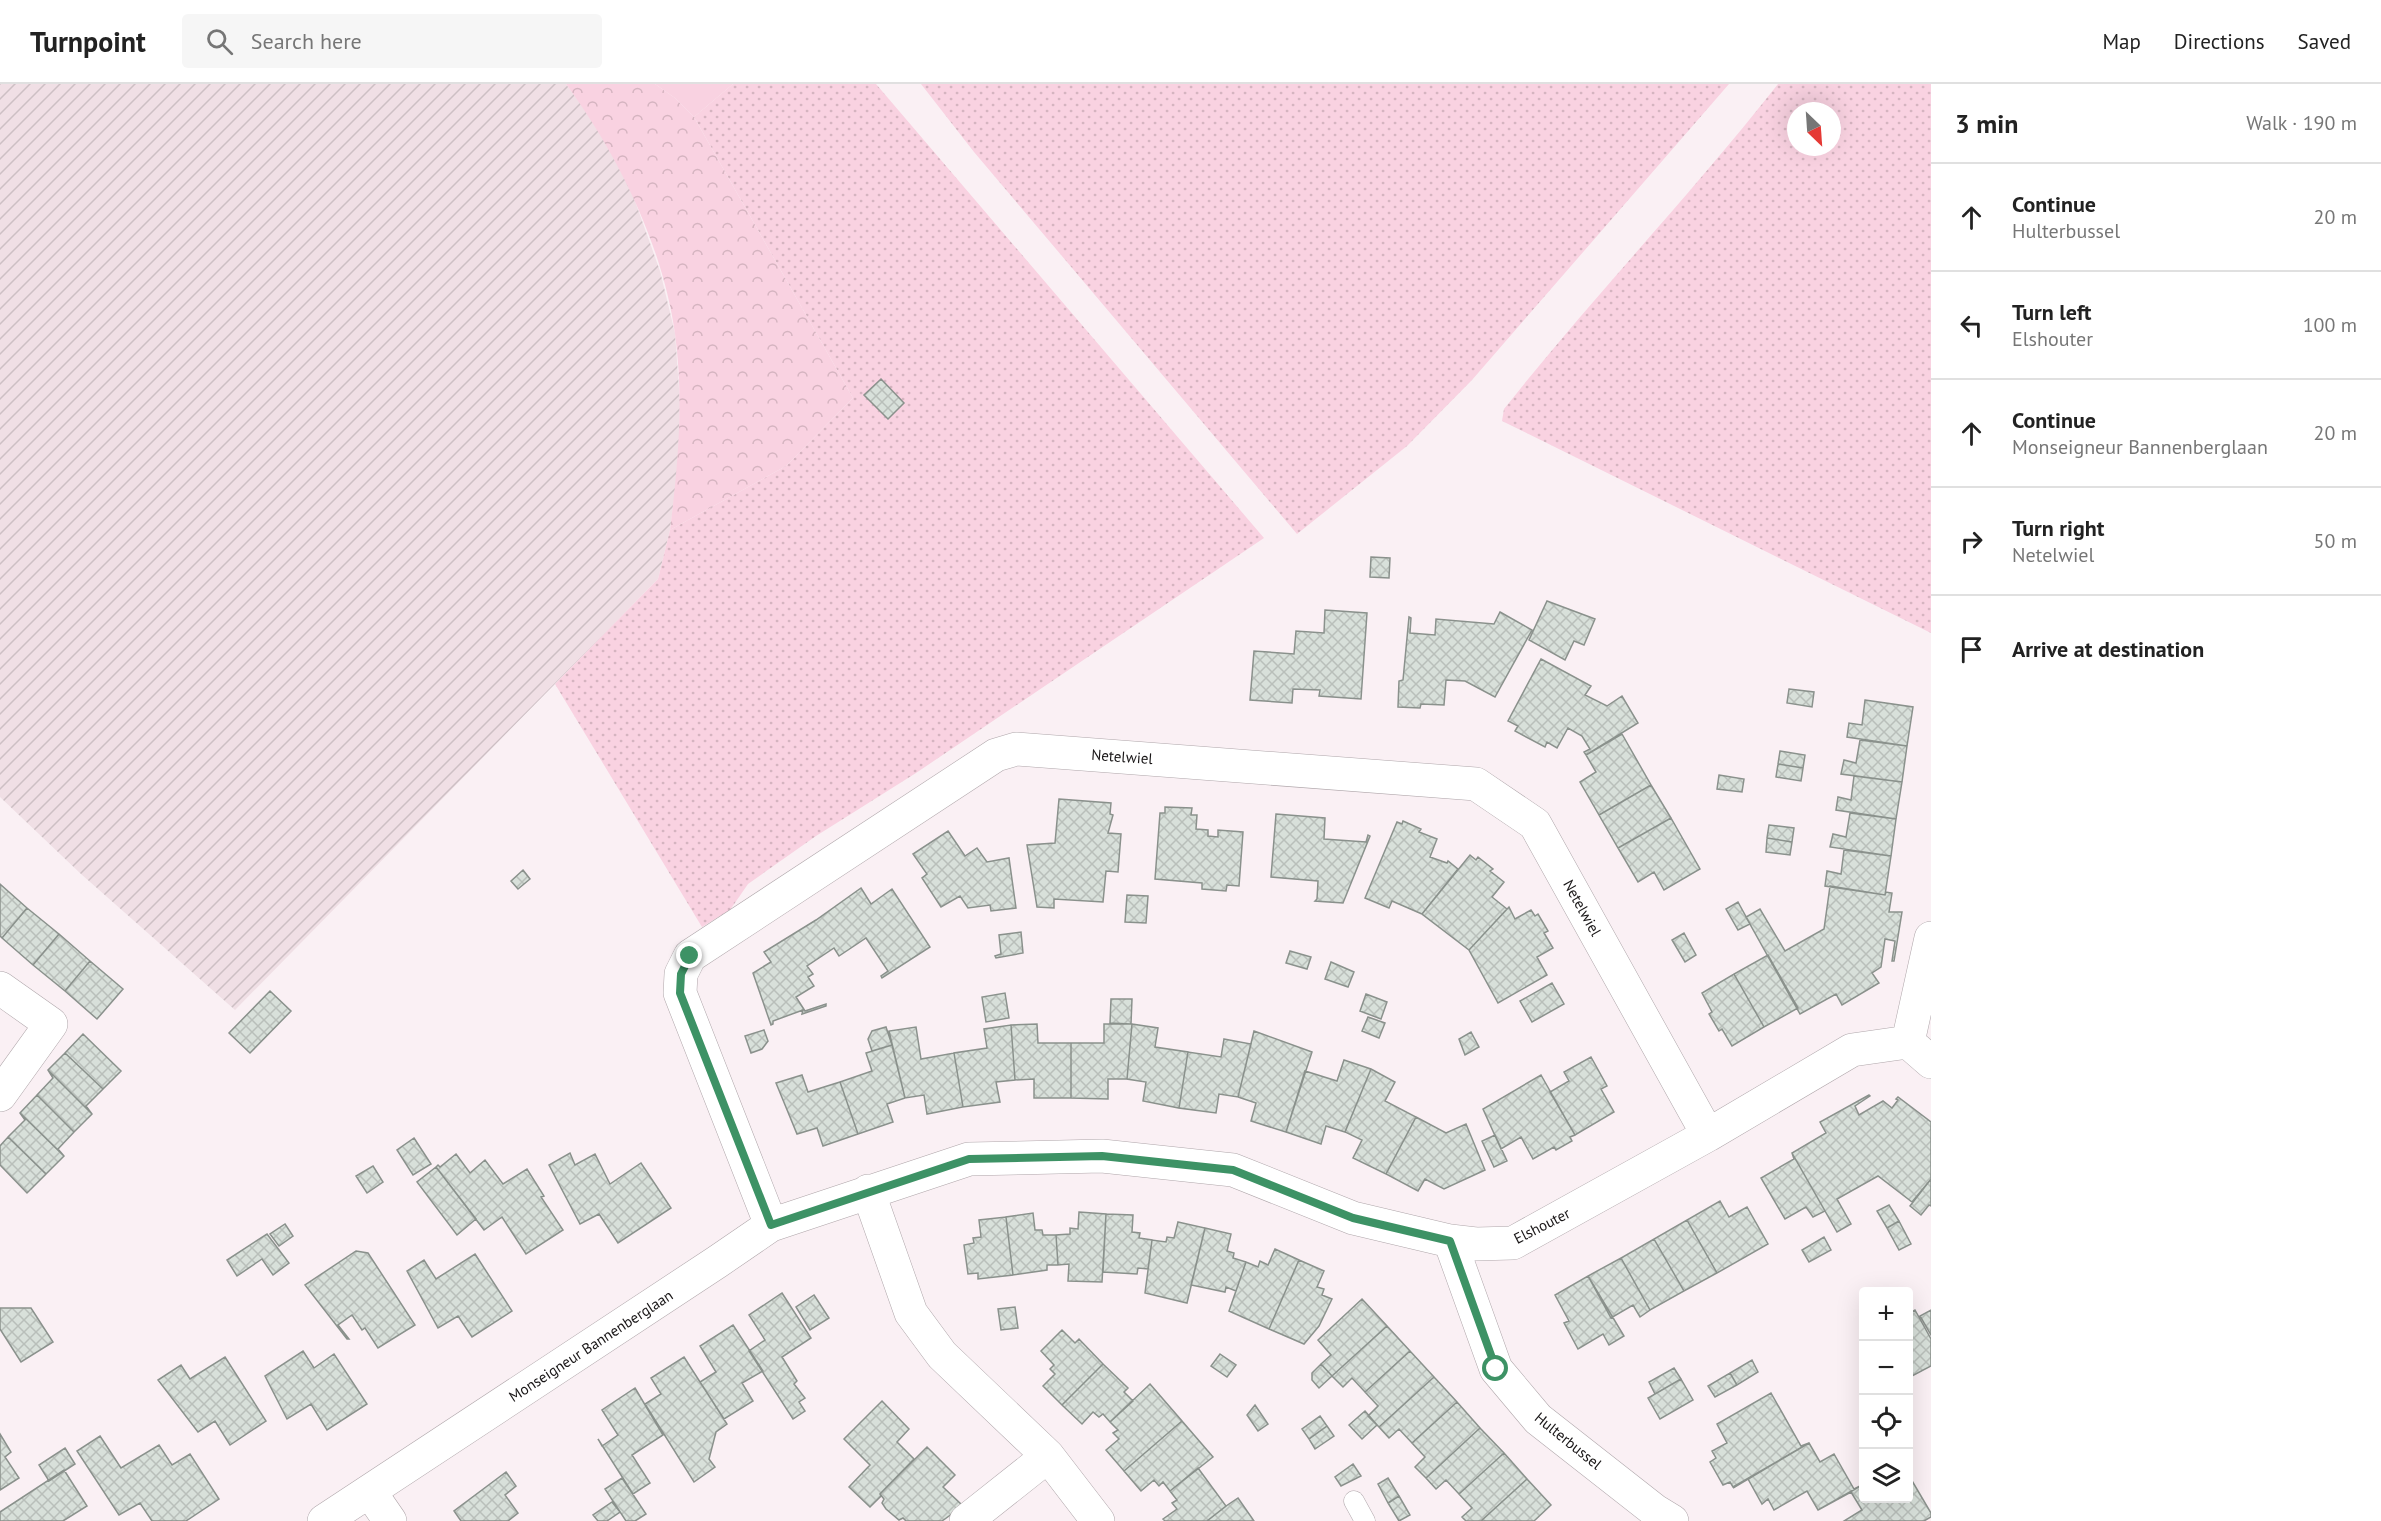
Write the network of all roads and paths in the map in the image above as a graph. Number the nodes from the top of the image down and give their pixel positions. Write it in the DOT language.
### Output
graph roads {
  1 [pos="1931,938"];
  2 [pos="0,988"];
  3 [pos="1920,1052"];
  4 [pos="0,1095"];
  5 [pos="1708,1135"];
  6 [pos="868,1191"];
  7 [pos="771,1225"];
  8 [pos="1450,1241"];
  9 [pos="1048,1456"];
  10 [pos="370,1492"];
  11 [pos="1354,1501"];
  12 [pos="324,1521"];
  13 [pos="390,1521"];
  14 [pos="966,1521"];
  15 [pos="1098,1521"];
  16 [pos="1365,1521"];
  17 [pos="1672,1521"];
  1 -- 3 [label="street"];
  2 -- 4 [label="street"];
  3 -- 5 [label="street, Elshouter"];
  5 -- 7 [label="street, Netelwiel"];
  5 -- 8 [label="street, Elshouter"];
  6 -- 7 [label="street, Monseigneur Bannenberglaan"];
  6 -- 8 [label="street, Elshouter"];
  6 -- 9 [label="street"];
  7 -- 10 [label="street, Monseigneur Bannenberglaan"];
  8 -- 17 [label="street, Hulterbussel"];
  9 -- 14 [label="street"];
  9 -- 15 [label="street"];
  10 -- 12 [label="street, Monseigneur Bannenberglaan"];
  10 -- 13 [label="street"];
  11 -- 16 [label="lane"];
}
